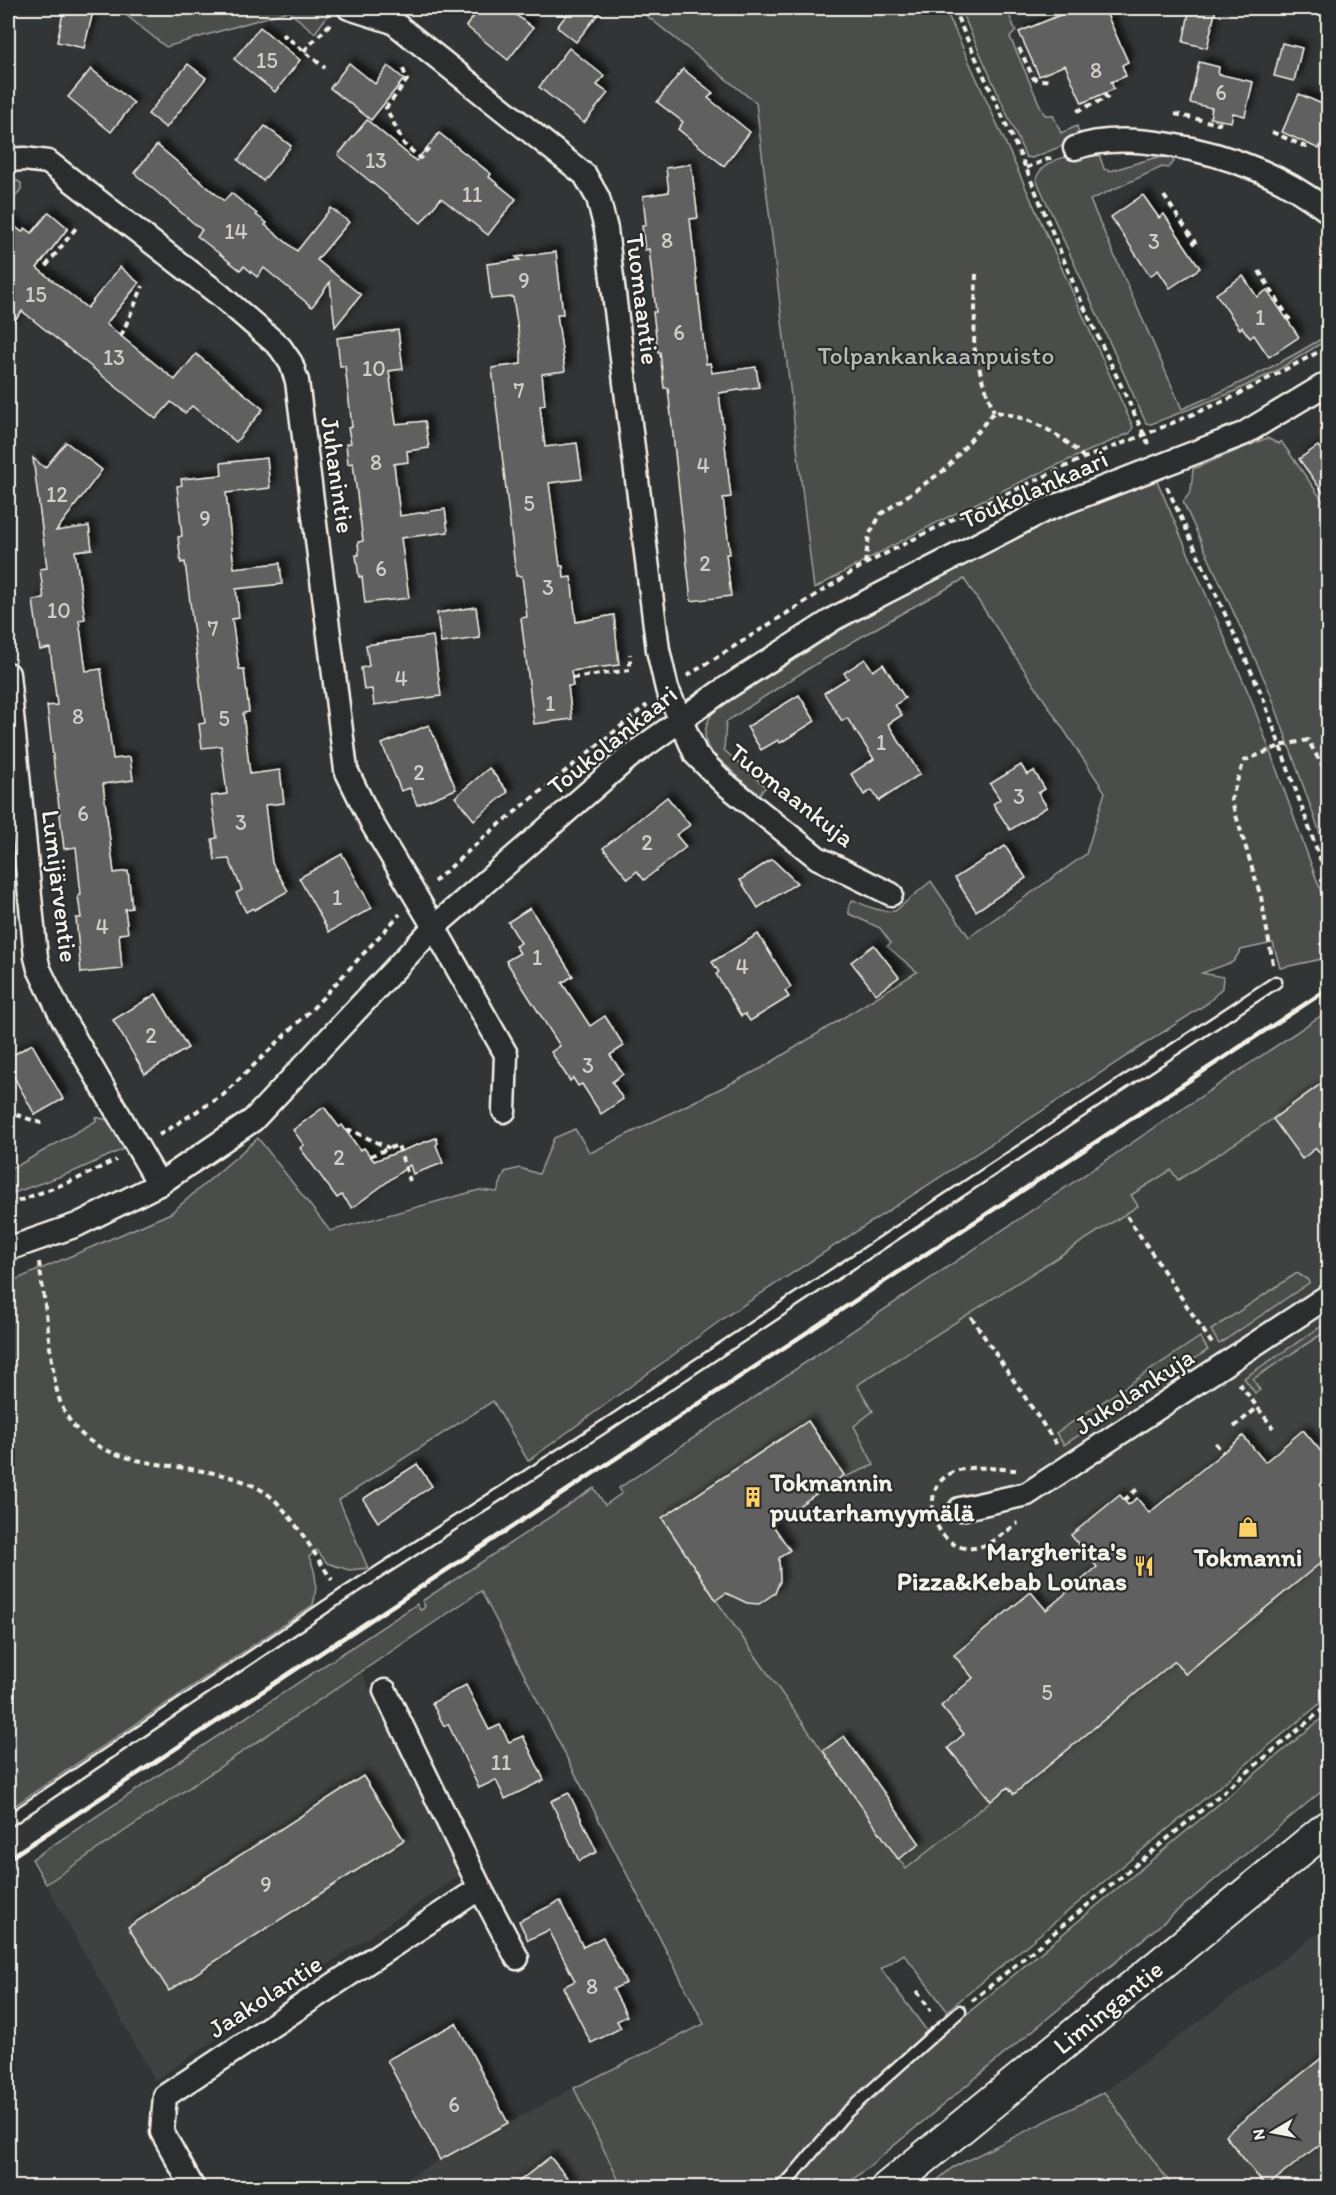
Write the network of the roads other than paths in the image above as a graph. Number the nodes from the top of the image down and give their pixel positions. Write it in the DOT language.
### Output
graph roads {
  1 [pos="355,10"];
  2 [pos="1075,148"];
  3 [pos="8,160"];
  4 [pos="1329,212"];
  5 [pos="1329,383"];
  6 [pos="8,674"];
  7 [pos="680,720"];
  8 [pos="891,894"];
  9 [pos="434,927"];
  10 [pos="1276,982"];
  11 [pos="504,1111"];
  12 [pos="159,1184"];
  13 [pos="8,1249"];
  14 [pos="1329,1296"];
  15 [pos="960,1509"];
  16 [pos="385,1691"];
  17 [pos="8,1821"];
  18 [pos="1329,1827"];
  19 [pos="480,1888"];
  20 [pos="517,1958"];
  21 [pos="960,2011"];
  22 [pos="193,2187"];
  23 [pos="779,2187"];
  24 [pos="887,2187"];
  1 -- 7 [label="street, Tuomaantie"];
  2 -- 4 [label="street"];
  3 -- 9 [label="street, Juhanintie"];
  5 -- 7 [label="street, Toukolankaari"];
  6 -- 12 [label="street, Lumijärventie"];
  7 -- 8 [label="street, Tuomaankuja"];
  7 -- 9 [label="street, Toukolankaari"];
  9 -- 11 [label="street, Juhanintie"];
  9 -- 12 [label="street, Toukolankaari"];
  10 -- 17 [label="lane"];
  12 -- 13 [label="street, Toukolankaari"];
  14 -- 15 [label="street, Jukolankuja"];
  16 -- 19 [label="street"];
  18 -- 24 [label="main road, Limingantie"];
  19 -- 20 [label="street"];
  19 -- 22 [label="street, Jaakolantie"];
  21 -- 23 [label="lane"];
}
